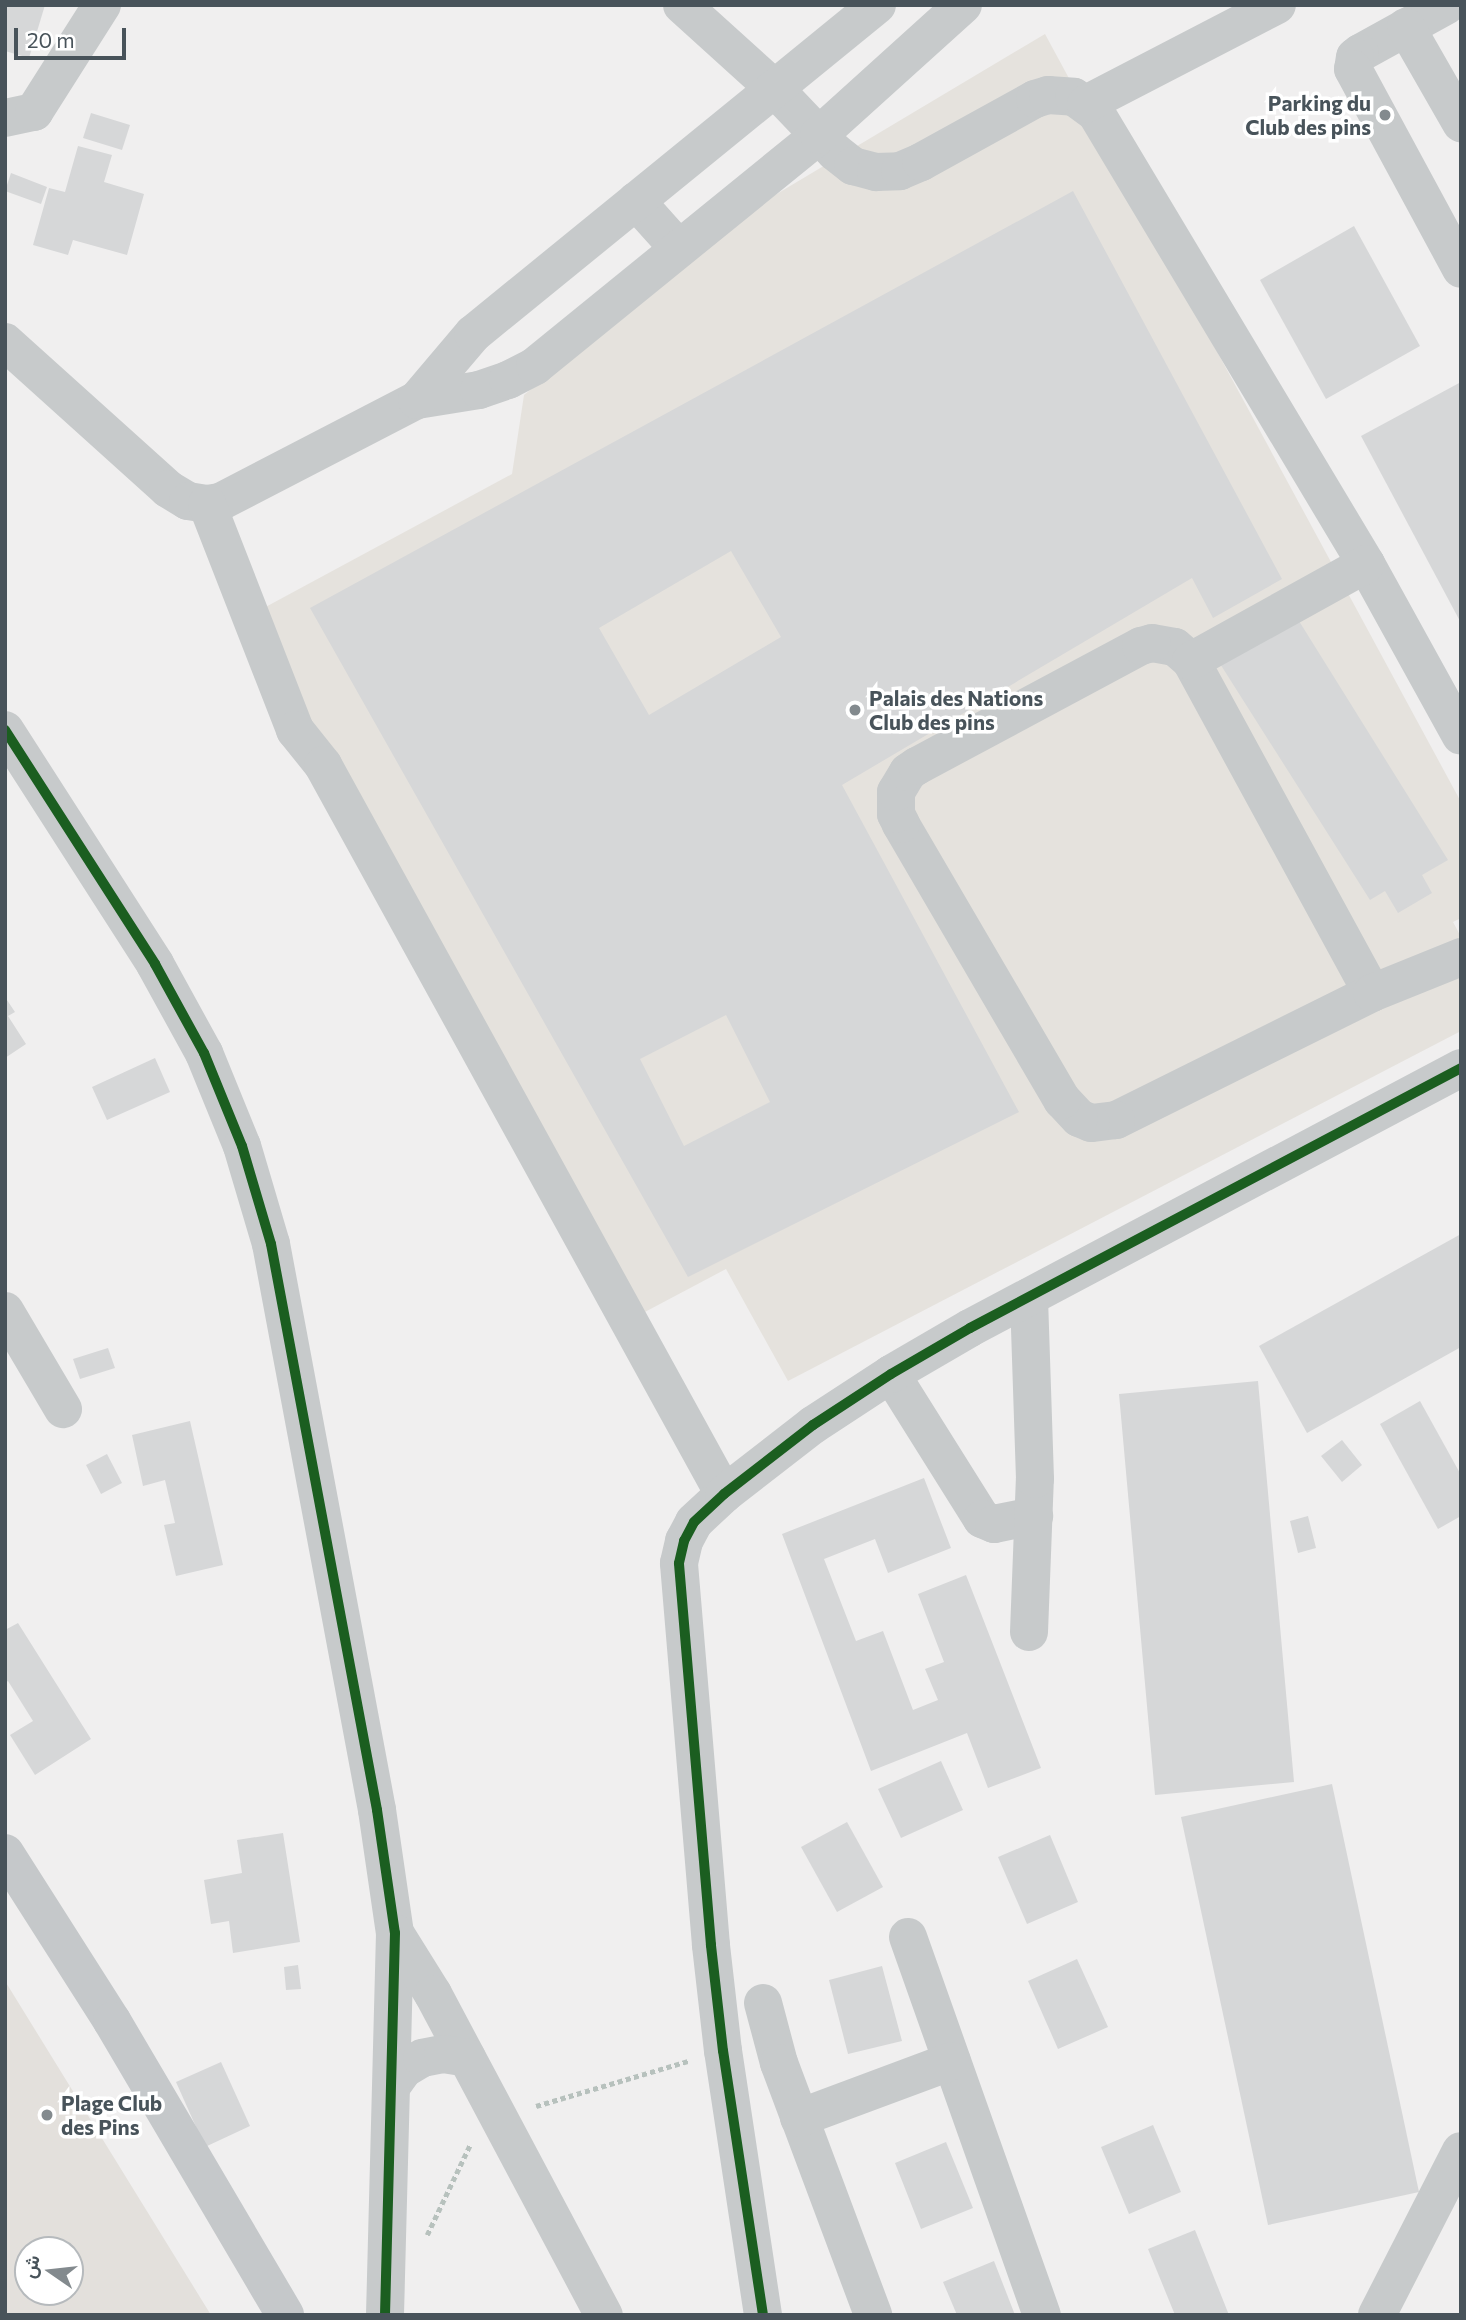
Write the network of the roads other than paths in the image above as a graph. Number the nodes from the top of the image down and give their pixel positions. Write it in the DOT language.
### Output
graph roads {
  1 [pos="102,5"];
  2 [pos="682,5"];
  3 [pos="877,5"];
  4 [pos="962,5"];
  5 [pos="1277,5"];
  6 [pos="1447,5"];
  7 [pos="1406,27"];
  8 [pos="775,89"];
  9 [pos="1086,104"];
  10 [pos="5,118"];
  11 [pos="1461,123"];
  12 [pos="819,135"];
  13 [pos="636,201"];
  14 [pos="679,249"];
  15 [pos="1461,269"];
  16 [pos="5,342"];
  17 [pos="417,400"];
  18 [pos="207,504"];
  19 [pos="1366,564"];
  20 [pos="1191,661"];
  21 [pos="5,730"];
  22 [pos="1461,736"];
  23 [pos="1461,957"];
  24 [pos="1372,993"];
  25 [pos="1461,1068"];
  26 [pos="1029,1297"];
  27 [pos="5,1311"];
  28 [pos="891,1374"];
  29 [pos="63,1409"];
  30 [pos="724,1494"];
  31 [pos="1034,1516"];
  32 [pos="1029,1632"];
  33 [pos="5,1853"];
  34 [pos="395,1933"];
  35 [pos="908,1937"];
  36 [pos="763,2003"];
  37 [pos="467,2058"];
  38 [pos="952,2061"];
  39 [pos="393,2084"];
  40 [pos="799,2118"];
  41 [pos="1461,2151"];
  42 [pos="285,2315"];
  43 [pos="385,2315"];
  44 [pos="604,2315"];
  45 [pos="763,2315"];
  46 [pos="873,2315"];
  47 [pos="1042,2315"];
  48 [pos="1377,2315"];
  1 -- 10 [label="street"];
  2 -- 8 [label="street"];
  3 -- 8 [label="street"];
  4 -- 12 [label="street"];
  5 -- 9 [label="street"];
  6 -- 7 [label="street"];
  7 -- 11 [label="street"];
  7 -- 15 [label="street"];
  8 -- 12 [label="street"];
  8 -- 13 [label="street"];
  9 -- 12 [label="street"];
  9 -- 19 [label="street"];
  12 -- 14 [label="street"];
  13 -- 14 [label="street"];
  13 -- 17 [label="street"];
  14 -- 17 [label="street"];
  16 -- 18 [label="street"];
  17 -- 18 [label="street"];
  18 -- 30 [label="street"];
  19 -- 20 [label="street"];
  19 -- 22 [label="street"];
  20 -- 24 [label="street"];
  20 -- 24 [label="street"];
  21 -- 34 [label="street"];
  23 -- 24 [label="street"];
  25 -- 26 [label="street"];
  26 -- 28 [label="street"];
  26 -- 31 [label="street"];
  27 -- 29 [label="street"];
  28 -- 30 [label="street"];
  28 -- 31 [label="street"];
  30 -- 45 [label="street"];
  31 -- 32 [label="street"];
  33 -- 42 [label="main road"];
  34 -- 37 [label="street"];
  34 -- 39 [label="street"];
  35 -- 38 [label="street"];
  36 -- 40 [label="street"];
  37 -- 39 [label="street"];
  37 -- 44 [label="street"];
  38 -- 40 [label="street"];
  38 -- 47 [label="street"];
  39 -- 43 [label="street"];
  40 -- 46 [label="street"];
  41 -- 48 [label="street"];
}
